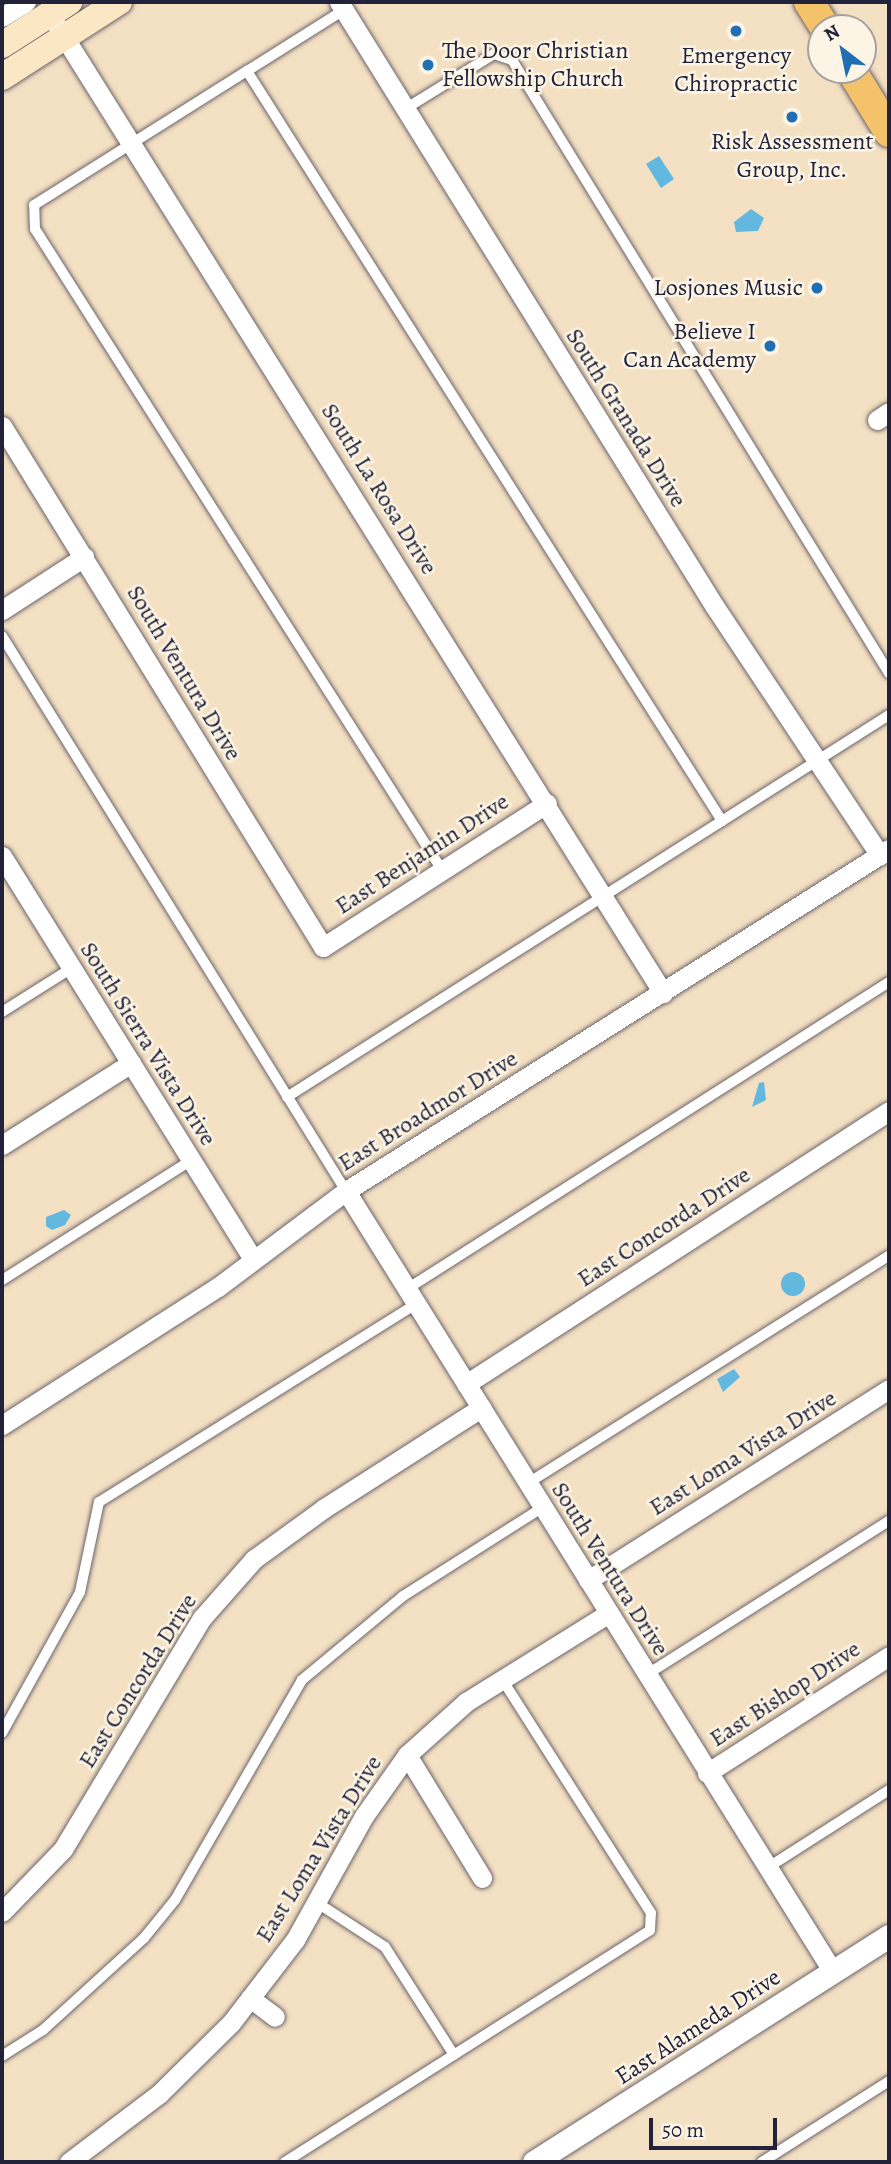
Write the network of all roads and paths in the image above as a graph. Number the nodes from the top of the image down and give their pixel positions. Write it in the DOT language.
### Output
graph roads {
  1 [pos="26,2"];
  2 [pos="120,2"];
  3 [pos="341,6"];
  4 [pos="60,8"];
  5 [pos="2,17"];
  6 [pos="64,37"];
  7 [pos="2,45"];
  8 [pos="247,71"];
  9 [pos="2,77"];
  10 [pos="860,84"];
  11 [pos="405,109"];
  12 [pos="889,132"];
  13 [pos="132,142"];
  14 [pos="2,426"];
  15 [pos="84,557"];
  16 [pos="2,610"];
  17 [pos="2,636"];
  18 [pos="889,673"];
  19 [pos="889,715"];
  20 [pos="819,759"];
  21 [pos="547,803"];
  22 [pos="722,821"];
  23 [pos="885,852"];
  24 [pos="5,869"];
  25 [pos="442,870"];
  26 [pos="606,898"];
  27 [pos="323,947"];
  28 [pos="72,968"];
  29 [pos="889,982"];
  30 [pos="663,993"];
  31 [pos="2,1012"];
  32 [pos="131,1063"];
  33 [pos="287,1097"];
  34 [pos="889,1111"];
  35 [pos="2,1145"];
  36 [pos="192,1160"];
  37 [pos="346,1191"];
  38 [pos="889,1256"];
  39 [pos="253,1258"];
  40 [pos="2,1280"];
  41 [pos="411,1297"];
  42 [pos="466,1384"];
  43 [pos="889,1389"];
  44 [pos="481,1408"];
  45 [pos="2,1425"];
  46 [pos="528,1483"];
  47 [pos="543,1507"];
  48 [pos="889,1521"];
  49 [pos="588,1580"];
  50 [pos="609,1612"];
  51 [pos="889,1656"];
  52 [pos="646,1675"];
  53 [pos="502,1679"];
  54 [pos="2,1733"];
  55 [pos="407,1755"];
  56 [pos="707,1773"];
  57 [pos="889,1790"];
  58 [pos="767,1868"];
  59 [pos="482,1878"];
  60 [pos="316,1902"];
  61 [pos="2,1912"];
  62 [pos="889,1936"];
  63 [pos="833,1972"];
  64 [pos="250,1998"];
  65 [pos="275,2017"];
  66 [pos="454,2055"];
  67 [pos="2,2056"];
  68 [pos="889,2081"];
  69 [pos="69,2162"];
  70 [pos="285,2162"];
  71 [pos="534,2162"];
  72 [pos="762,2162"];
  1 -- 5 [label="street"];
  2 -- 6 [label="main road"];
  3 -- 8 [label="lane"];
  3 -- 11 [label="street, South Granada Drive"];
  4 -- 6 [label="street, South La Rosa Drive"];
  4 -- 7 [label="main road"];
  6 -- 9 [label="main road"];
  6 -- 13 [label="street, South La Rosa Drive"];
  8 -- 13 [label="lane"];
  8 -- 22 [label="lane"];
  10 -- 12 [label="main road"];
  11 -- 18 [label="lane"];
  11 -- 20 [label="street, South Granada Drive"];
  13 -- 21 [label="street, South La Rosa Drive"];
  13 -- 25 [label="lane"];
  14 -- 15 [label="street, South Ventura Drive"];
  15 -- 16 [label="street"];
  15 -- 27 [label="street, South Ventura Drive"];
  17 -- 33 [label="lane"];
  19 -- 20 [label="lane"];
  20 -- 22 [label="lane"];
  20 -- 23 [label="street, South Granada Drive"];
  21 -- 25 [label="street, East Benjamin Drive"];
  21 -- 26 [label="street, South La Rosa Drive"];
  22 -- 26 [label="lane"];
  23 -- 30 [label="street, East Broadmor Drive"];
  24 -- 28 [label="street, South Sierra Vista Drive"];
  25 -- 27 [label="street, East Benjamin Drive"];
  26 -- 30 [label="street, South La Rosa Drive"];
  26 -- 33 [label="lane"];
  28 -- 31 [label="lane"];
  28 -- 32 [label="street, South Sierra Vista Drive"];
  29 -- 41 [label="lane"];
  30 -- 37 [label="street, East Broadmor Drive"];
  32 -- 35 [label="street"];
  32 -- 36 [label="street, South Sierra Vista Drive"];
  33 -- 37 [label="lane"];
  34 -- 42 [label="street, East Concorda Drive"];
  36 -- 39 [label="street, South Sierra Vista Drive"];
  36 -- 40 [label="lane"];
  37 -- 39 [label="street, East Broadmor Drive"];
  37 -- 41 [label="street, South Ventura Drive"];
  38 -- 46 [label="lane"];
  39 -- 45 [label="street, East Broadmor Drive"];
  41 -- 42 [label="street, South Ventura Drive"];
  41 -- 54 [label="lane"];
  42 -- 44 [label="street, South Ventura Drive"];
  43 -- 49 [label="street, East Loma Vista Drive"];
  44 -- 46 [label="street, South Ventura Drive"];
  44 -- 61 [label="street, East Concorda Drive"];
  46 -- 47 [label="street, South Ventura Drive"];
  47 -- 49 [label="street, South Ventura Drive"];
  47 -- 67 [label="lane"];
  48 -- 52 [label="lane"];
  49 -- 50 [label="street, South Ventura Drive"];
  50 -- 52 [label="street, South Ventura Drive"];
  50 -- 53 [label="street, East Loma Vista Drive"];
  51 -- 56 [label="street, East Bishop Drive"];
  52 -- 56 [label="street, South Ventura Drive"];
  53 -- 55 [label="street, East Loma Vista Drive"];
  53 -- 66 [label="lane"];
  55 -- 59 [label="street"];
  55 -- 60 [label="street, East Loma Vista Drive"];
  56 -- 58 [label="street, South Ventura Drive"];
  57 -- 58 [label="lane"];
  58 -- 63 [label="street, South Ventura Drive"];
  60 -- 64 [label="street, East Loma Vista Drive"];
  60 -- 66 [label="lane"];
  62 -- 63 [label="street, East Alameda Drive"];
  63 -- 71 [label="street, East Alameda Drive"];
  64 -- 65 [label="street"];
  64 -- 69 [label="street, East Loma Vista Drive"];
  66 -- 70 [label="lane"];
  68 -- 72 [label="lane"];
}
